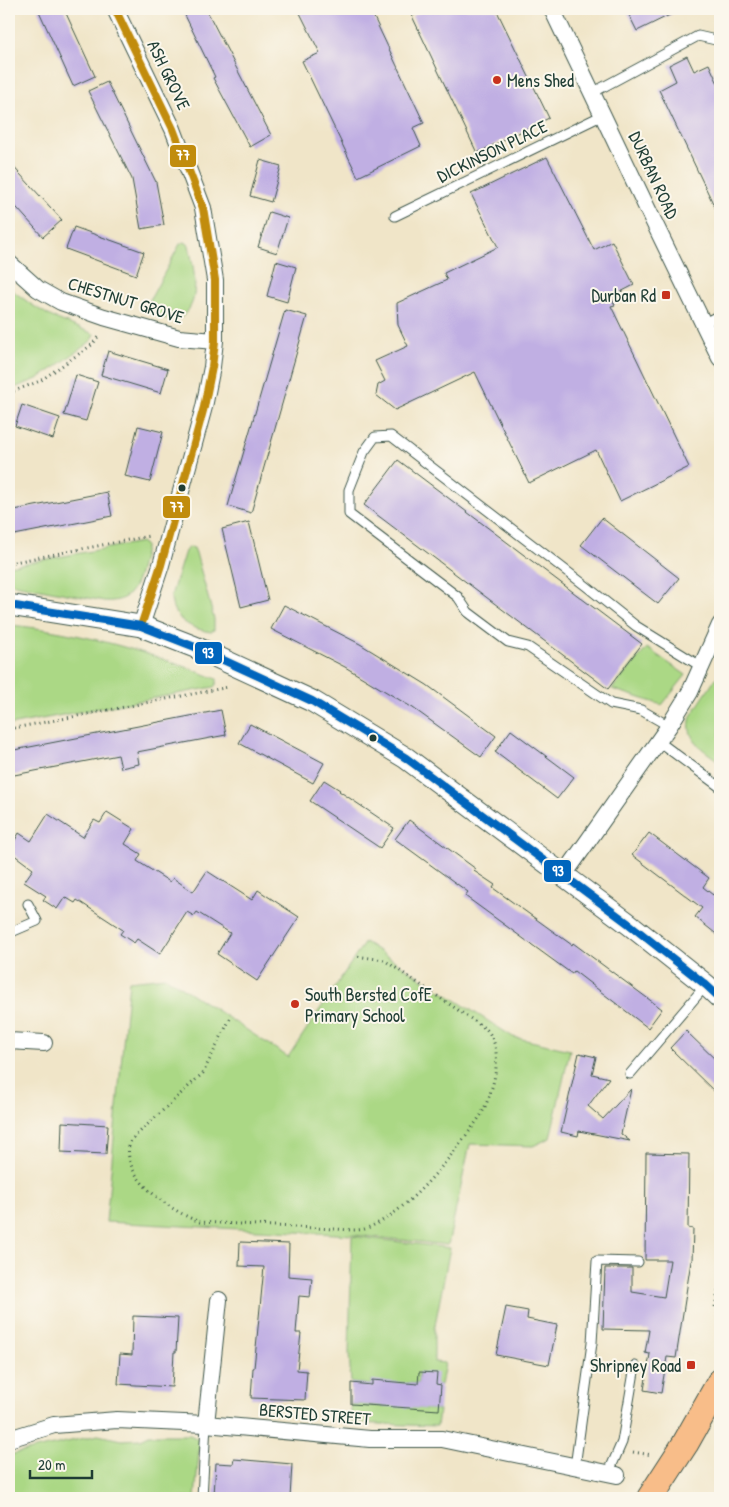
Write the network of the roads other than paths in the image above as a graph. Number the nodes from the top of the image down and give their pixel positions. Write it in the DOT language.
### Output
graph roads {
  1 [pos="115,9"];
  2 [pos="552,9"];
  3 [pos="720,41"];
  4 [pos="592,93"];
  5 [pos="603,115"];
  6 [pos="395,216"];
  7 [pos="9,263"];
  8 [pos="720,315"];
  9 [pos="704,323"];
  10 [pos="214,341"];
  11 [pos="720,358"];
  12 [pos="9,605"];
  13 [pos="141,626"];
  14 [pos="719,632"];
  15 [pos="702,667"];
  16 [pos="669,726"];
  17 [pos="658,741"];
  18 [pos="720,787"];
  19 [pos="564,875"];
  20 [pos="28,904"];
  21 [pos="9,933"];
  22 [pos="713,992"];
  23 [pos="9,1041"];
  24 [pos="44,1043"];
  25 [pos="630,1074"];
  26 [pos="638,1262"];
  27 [pos="219,1300"];
  28 [pos="634,1366"];
  29 [pos="720,1382"];
  30 [pos="206,1424"];
  31 [pos="9,1439"];
  32 [pos="575,1467"];
  33 [pos="612,1474"];
  34 [pos="202,1498"];
  35 [pos="650,1498"];
  1 -- 10 [label="street, ASH GROVE"];
  2 -- 4 [label="street, DURBAN ROAD"];
  3 -- 4 [label="lane"];
  4 -- 5 [label="street, DURBAN ROAD"];
  5 -- 6 [label="lane, DICKINSON PLACE"];
  5 -- 9 [label="street, DURBAN ROAD"];
  7 -- 10 [label="street, CHESTNUT GROVE"];
  8 -- 9 [label="lane"];
  9 -- 11 [label="street, DURBAN ROAD"];
  10 -- 13 [label="street, ASH GROVE"];
  12 -- 13 [label="street"];
  13 -- 19 [label="street"];
  14 -- 15 [label="street"];
  15 -- 16 [label="street"];
  15 -- 16 [label="lane"];
  16 -- 17 [label="street"];
  17 -- 18 [label="lane"];
  17 -- 19 [label="street"];
  19 -- 22 [label="street"];
  20 -- 21 [label="lane"];
  22 -- 25 [label="lane"];
  23 -- 24 [label="street"];
  26 -- 32 [label="lane"];
  27 -- 30 [label="street"];
  28 -- 33 [label="lane"];
  29 -- 35 [label="main road"];
  30 -- 31 [label="street, BERSTED STREET"];
  30 -- 32 [label="street, BERSTED STREET"];
  30 -- 34 [label="lane"];
  32 -- 33 [label="street, BERSTED STREET"];
}
